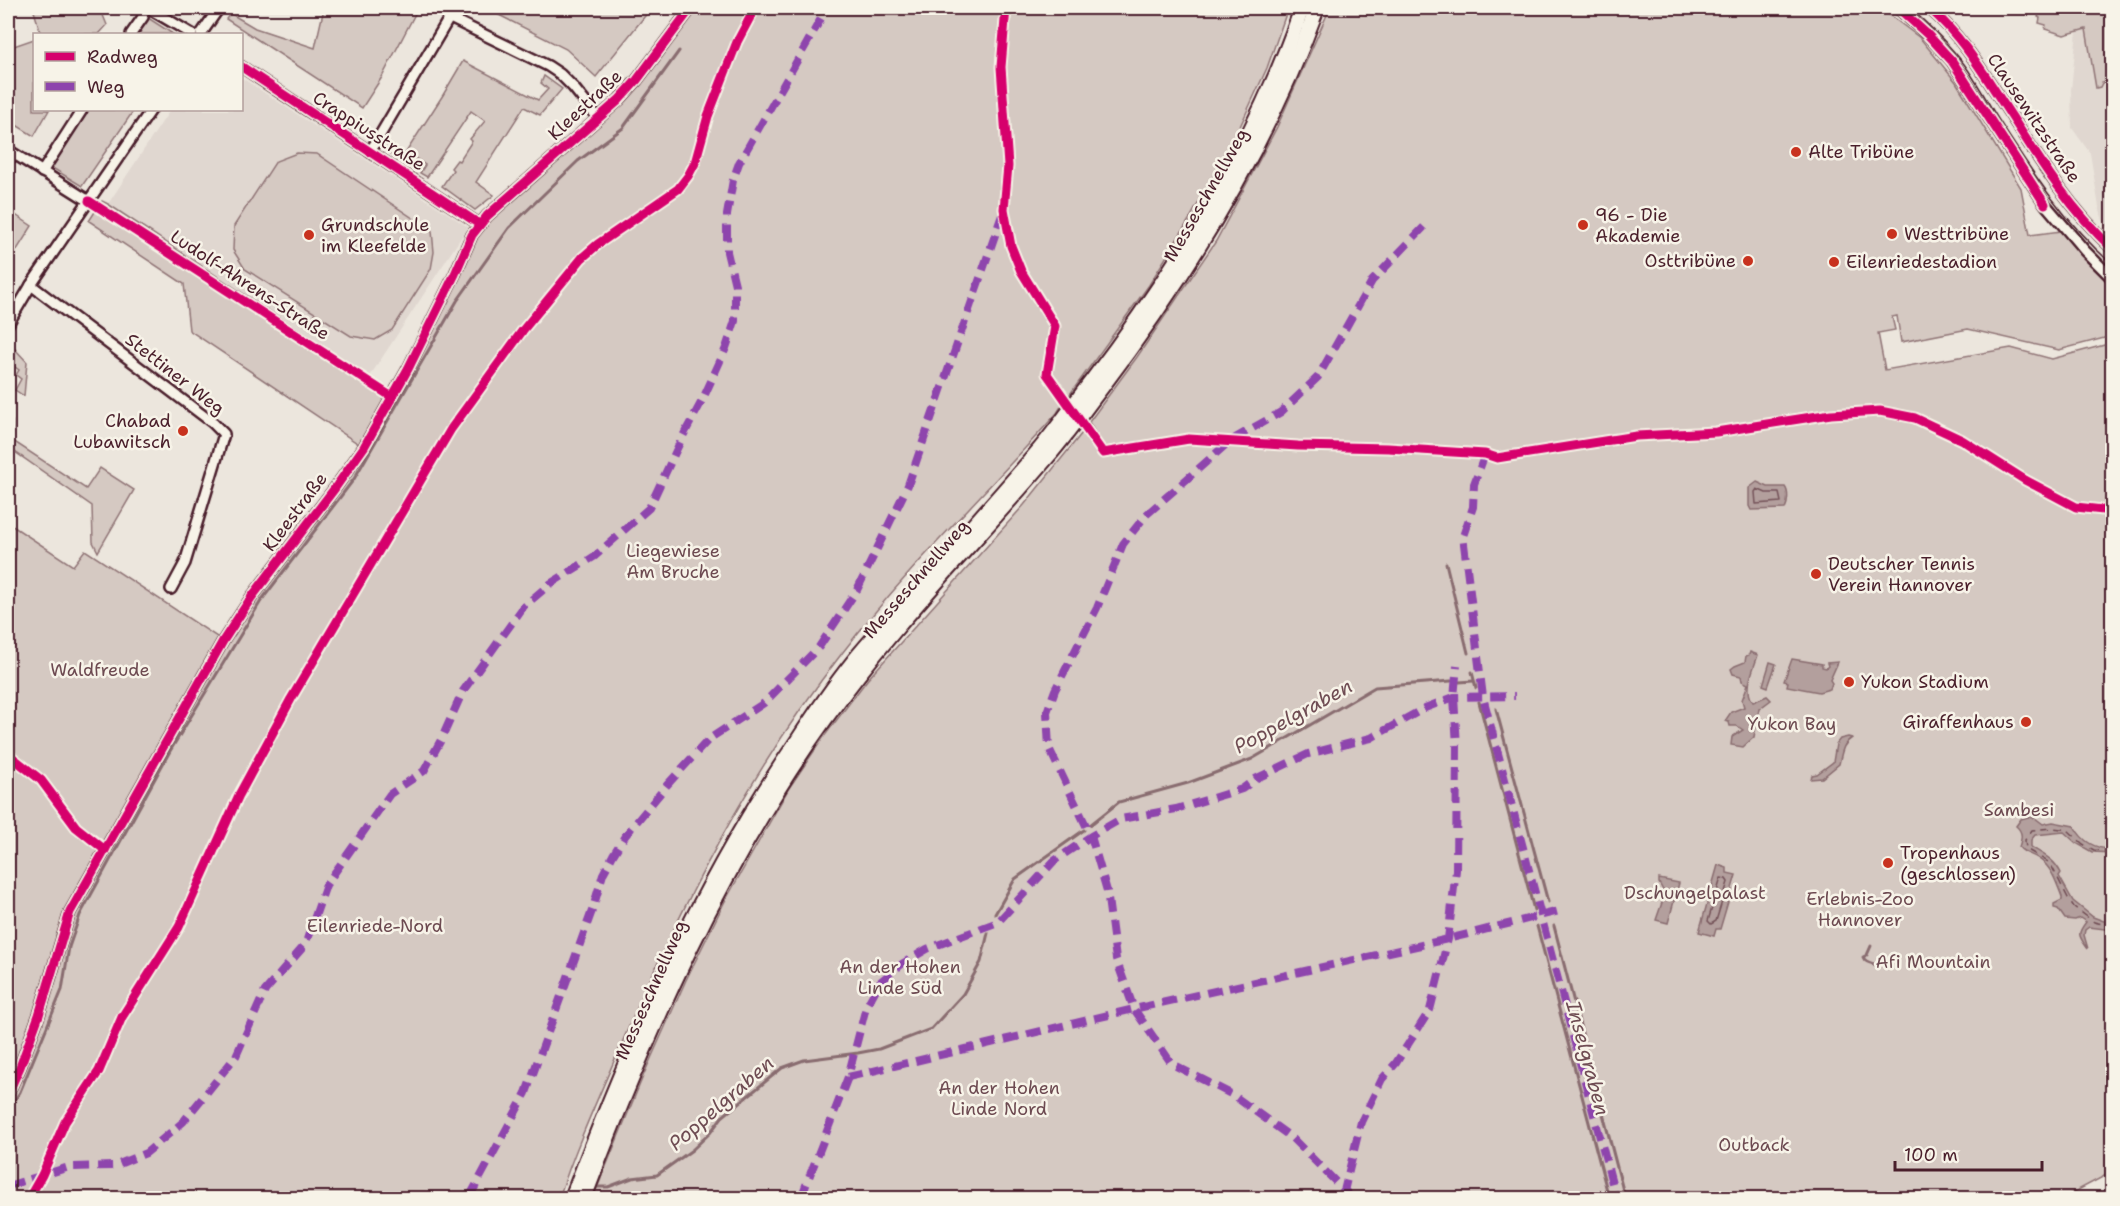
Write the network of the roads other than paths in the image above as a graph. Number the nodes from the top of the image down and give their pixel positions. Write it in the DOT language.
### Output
graph roads {
  1 [pos="146,8"];
  2 [pos="219,8"];
  3 [pos="455,8"];
  4 [pos="691,8"];
  5 [pos="1302,8"];
  6 [pos="1317,8"];
  7 [pos="1898,8"];
  8 [pos="1929,8"];
  9 [pos="450,18"];
  10 [pos="132,33"];
  11 [pos="190,33"];
  12 [pos="202,33"];
  13 [pos="243,69"];
  14 [pos="81,111"];
  15 [pos="150,111"];
  16 [pos="598,118"];
  17 [pos="8,150"];
  18 [pos="370,152"];
  19 [pos="42,172"];
  20 [pos="89,201"];
  21 [pos="479,224"];
  22 [pos="2112,248"];
  23 [pos="2112,278"];
  24 [pos="31,285"];
  25 [pos="8,324"];
  26 [pos="171,589"];
  27 [pos="8,1093"];
  28 [pos="572,1198"];
  29 [pos="584,1198"];
  1 -- 10 [label="street"];
  1 -- 11 [label="street"];
  2 -- 12 [label="street"];
  3 -- 9 [label="street"];
  4 -- 16 [label="street, Kleestraße"];
  5 -- 28 [label="highway, Messeschnellweg"];
  6 -- 29 [label="highway, Messeschnellweg"];
  7 -- 23 [label="street, Clausewitzstraße"];
  8 -- 22 [label="street, Clausewitzstraße"];
  9 -- 16 [label="street"];
  9 -- 18 [label="street"];
  13 -- 18 [label="street, Crappiusstraße"];
  14 -- 19 [label="street"];
  15 -- 20 [label="street"];
  16 -- 21 [label="street, Kleestraße"];
  17 -- 19 [label="street"];
  18 -- 21 [label="street, Crappiusstraße"];
  19 -- 20 [label="street"];
  20 -- 24 [label="street"];
  21 -- 27 [label="street, Kleestraße"];
  24 -- 25 [label="street"];
  24 -- 26 [label="street, Stettiner Weg"];
}
